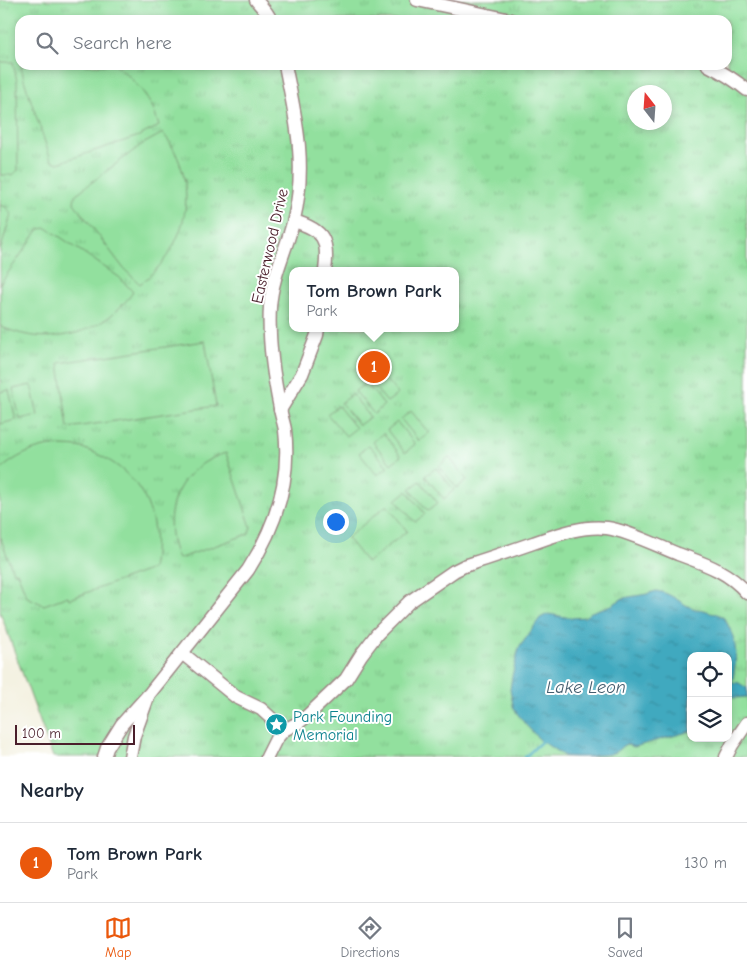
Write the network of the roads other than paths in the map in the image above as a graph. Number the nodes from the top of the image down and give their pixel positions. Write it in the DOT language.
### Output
graph roads {
  1 [pos="257,0"];
  2 [pos="417,0"];
  3 [pos="268,15"];
  4 [pos="487,15"];
  5 [pos="286,70"];
  6 [pos="717,70"];
  7 [pos="747,90"];
  8 [pos="294,221"];
  9 [pos="325,267"];
  10 [pos="317,332"];
  11 [pos="280,410"];
  12 [pos="747,593"];
  13 [pos="182,653"];
  14 [pos="150,693"];
  15 [pos="747,723"];
  16 [pos="284,730"];
  17 [pos="104,757"];
  18 [pos="130,757"];
  19 [pos="267,757"];
  20 [pos="726,757"];
  1 -- 3 [label="street"];
  2 -- 4 [label="street"];
  5 -- 8 [label="street, Easterwood Drive"];
  6 -- 7 [label="street"];
  8 -- 9 [label="street"];
  8 -- 11 [label="street, Easterwood Drive"];
  10 -- 11 [label="street"];
  11 -- 13 [label="street, Easterwood Drive"];
  12 -- 16 [label="street"];
  13 -- 14 [label="street, Easterwood Drive"];
  13 -- 16 [label="street"];
  14 -- 17 [label="street, Easterwood Drive"];
  14 -- 18 [label="street, Easterwood Drive"];
  15 -- 20 [label="street"];
  16 -- 19 [label="street"];
}
